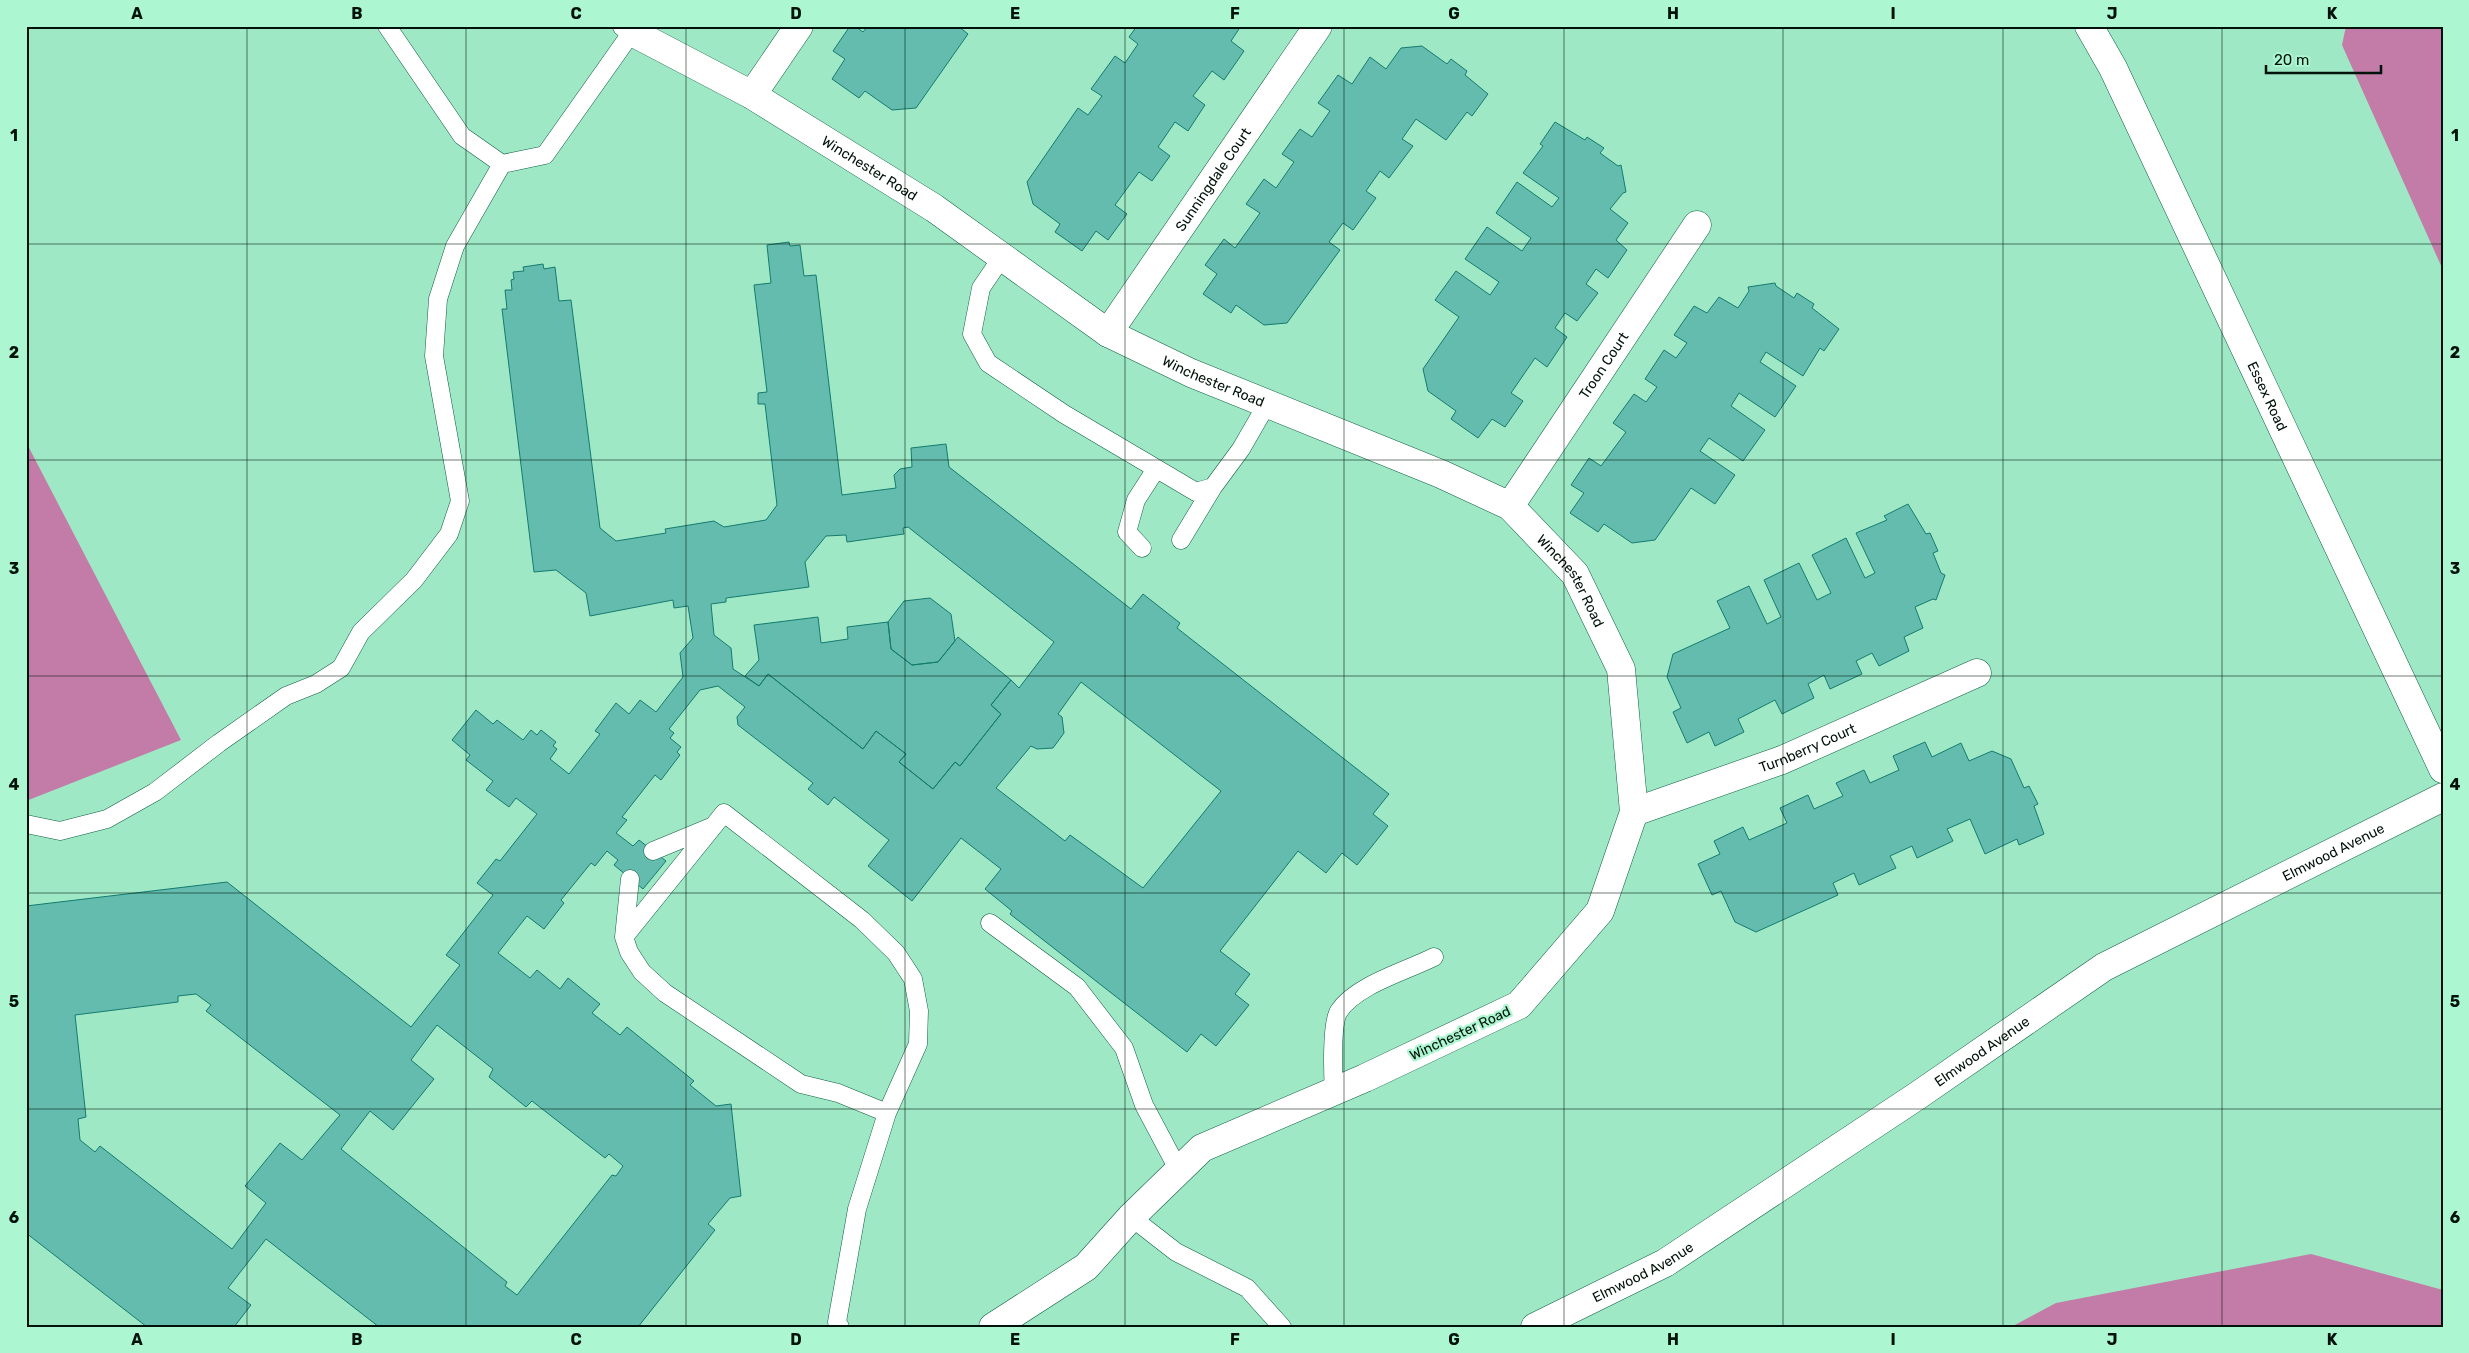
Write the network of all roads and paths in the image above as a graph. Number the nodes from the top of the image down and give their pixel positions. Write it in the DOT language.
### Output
graph roads {
  1 [pos="387,26"];
  2 [pos="800,26"];
  3 [pos="1318,26"];
  4 [pos="2089,26"];
  5 [pos="627,29"];
  6 [pos="752,95"];
  7 [pos="502,164"];
  8 [pos="1697,225"];
  9 [pos="1002,257"];
  10 [pos="1108,332"];
  11 [pos="1267,404"];
  12 [pos="1156,469"];
  13 [pos="1213,487"];
  14 [pos="1510,506"];
  15 [pos="1181,540"];
  16 [pos="1142,548"];
  17 [pos="1978,673"];
  18 [pos="2443,770"];
  19 [pos="2443,798"];
  20 [pos="1634,812"];
  21 [pos="26,824"];
  22 [pos="713,826"];
  23 [pos="653,851"];
  24 [pos="630,879"];
  25 [pos="990,923"];
  26 [pos="624,937"];
  27 [pos="1434,957"];
  28 [pos="1334,1091"];
  29 [pos="886,1113"];
  30 [pos="1179,1171"];
  31 [pos="1131,1217"];
  32 [pos="840,1327"];
  33 [pos="993,1327"];
  34 [pos="1282,1327"];
  35 [pos="1535,1327"];
  1 -- 7 [label="lane"];
  2 -- 6 [label="street"];
  3 -- 10 [label="street, Sunningdale Court"];
  4 -- 18 [label="street, Essex Road"];
  5 -- 6 [label="street, Winchester Road"];
  5 -- 7 [label="lane"];
  6 -- 9 [label="street, Winchester Road"];
  7 -- 21 [label="lane"];
  8 -- 14 [label="street, Troon Court"];
  9 -- 10 [label="street, Winchester Road"];
  9 -- 12 [label="lane"];
  10 -- 11 [label="street, Winchester Road"];
  11 -- 13 [label="lane"];
  11 -- 14 [label="street, Winchester Road"];
  12 -- 13 [label="lane"];
  12 -- 16 [label="lane"];
  13 -- 15 [label="lane"];
  14 -- 20 [label="street, Winchester Road"];
  17 -- 20 [label="street, Turnberry Court"];
  19 -- 35 [label="street, Elmwood Avenue"];
  20 -- 28 [label="street, Winchester Road"];
  22 -- 23 [label="lane"];
  22 -- 26 [label="lane"];
  22 -- 29 [label="lane"];
  24 -- 26 [label="lane"];
  25 -- 30 [label="lane"];
  26 -- 29 [label="lane"];
  27 -- 28 [label="lane"];
  28 -- 30 [label="street, Winchester Road"];
  29 -- 32 [label="lane"];
  30 -- 31 [label="street, Winchester Road"];
  31 -- 33 [label="street, Winchester Road"];
  31 -- 34 [label="lane"];
}
